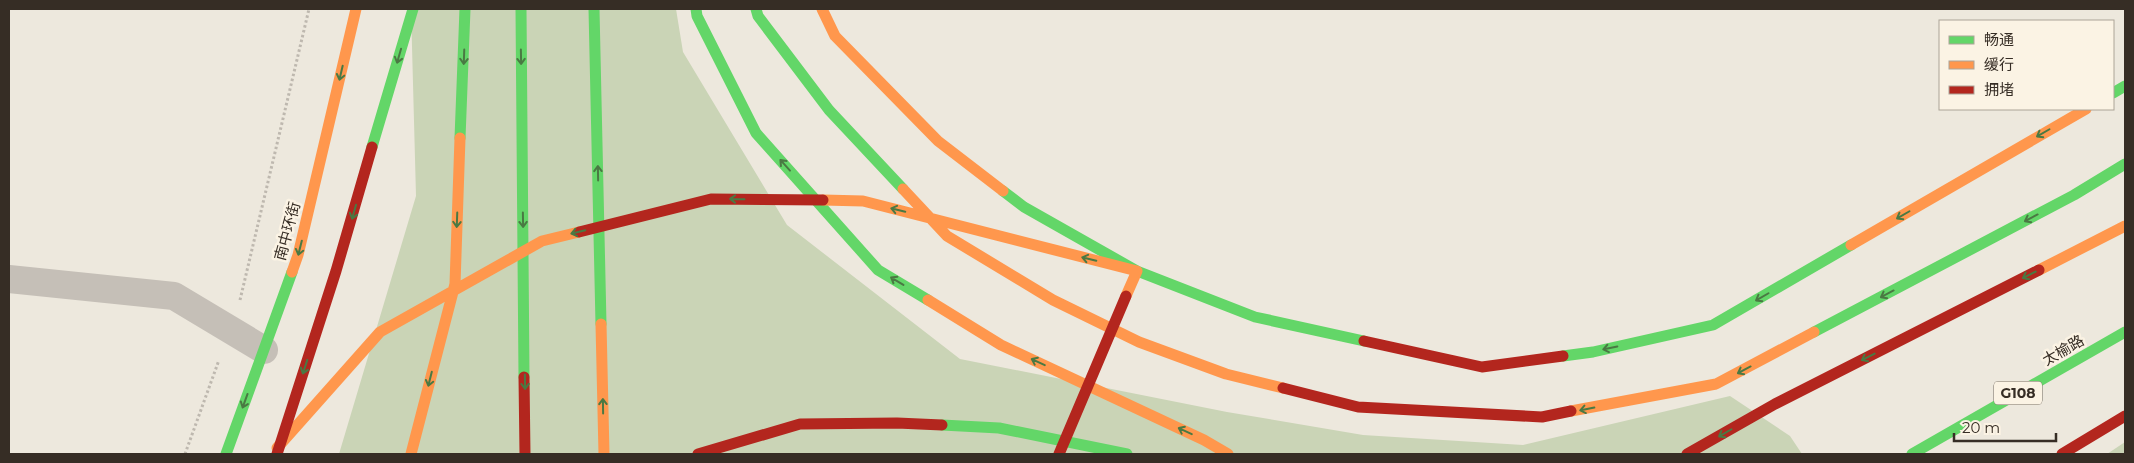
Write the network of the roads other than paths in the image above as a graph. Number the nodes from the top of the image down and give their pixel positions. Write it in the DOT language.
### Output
graph roads {
  1 [pos="356,9"];
  2 [pos="413,9"];
  3 [pos="465,9"];
  4 [pos="521,9"];
  5 [pos="594,9"];
  6 [pos="696,9"];
  7 [pos="756,9"];
  8 [pos="822,9"];
  9 [pos="2125,86"];
  10 [pos="2114,92"];
  11 [pos="2084,110"];
  12 [pos="2125,164"];
  13 [pos="2125,226"];
  14 [pos="1137,271"];
  15 [pos="9,279"];
  16 [pos="2125,332"];
  17 [pos="264,350"];
  18 [pos="2125,416"];
  19 [pos="226,454"];
  20 [pos="272,454"];
  21 [pos="277,454"];
  22 [pos="411,454"];
  23 [pos="525,454"];
  24 [pos="604,454"];
  25 [pos="698,454"];
  26 [pos="1059,454"];
  27 [pos="1127,454"];
  28 [pos="1228,454"];
  29 [pos="1687,454"];
  30 [pos="1912,454"];
  31 [pos="2062,454"];
  1 -- 17 [label="main road, 南中环街, one-way"];
  2 -- 21 [label="main road, one-way"];
  3 -- 22 [label="main road, one-way"];
  4 -- 23 [label="main road, one-way"];
  24 -- 5 [label="main road, one-way"];
  28 -- 6 [label="main road, one-way"];
  12 -- 7 [label="main road, one-way"];
  8 -- 14 [label="main road"];
  9 -- 10 [label="main road"];
  11 -- 14 [label="main road, one-way"];
  13 -- 29 [label="main road, one-way"];
  14 -- 20 [label="main road, one-way"];
  14 -- 26 [label="main road"];
  15 -- 17 [label="street"];
  16 -- 30 [label="main road, 太榆路 / G108"];
  17 -- 19 [label="main road, 南中环街, one-way"];
  18 -- 31 [label="main road"];
  25 -- 27 [label="main road"];
}
